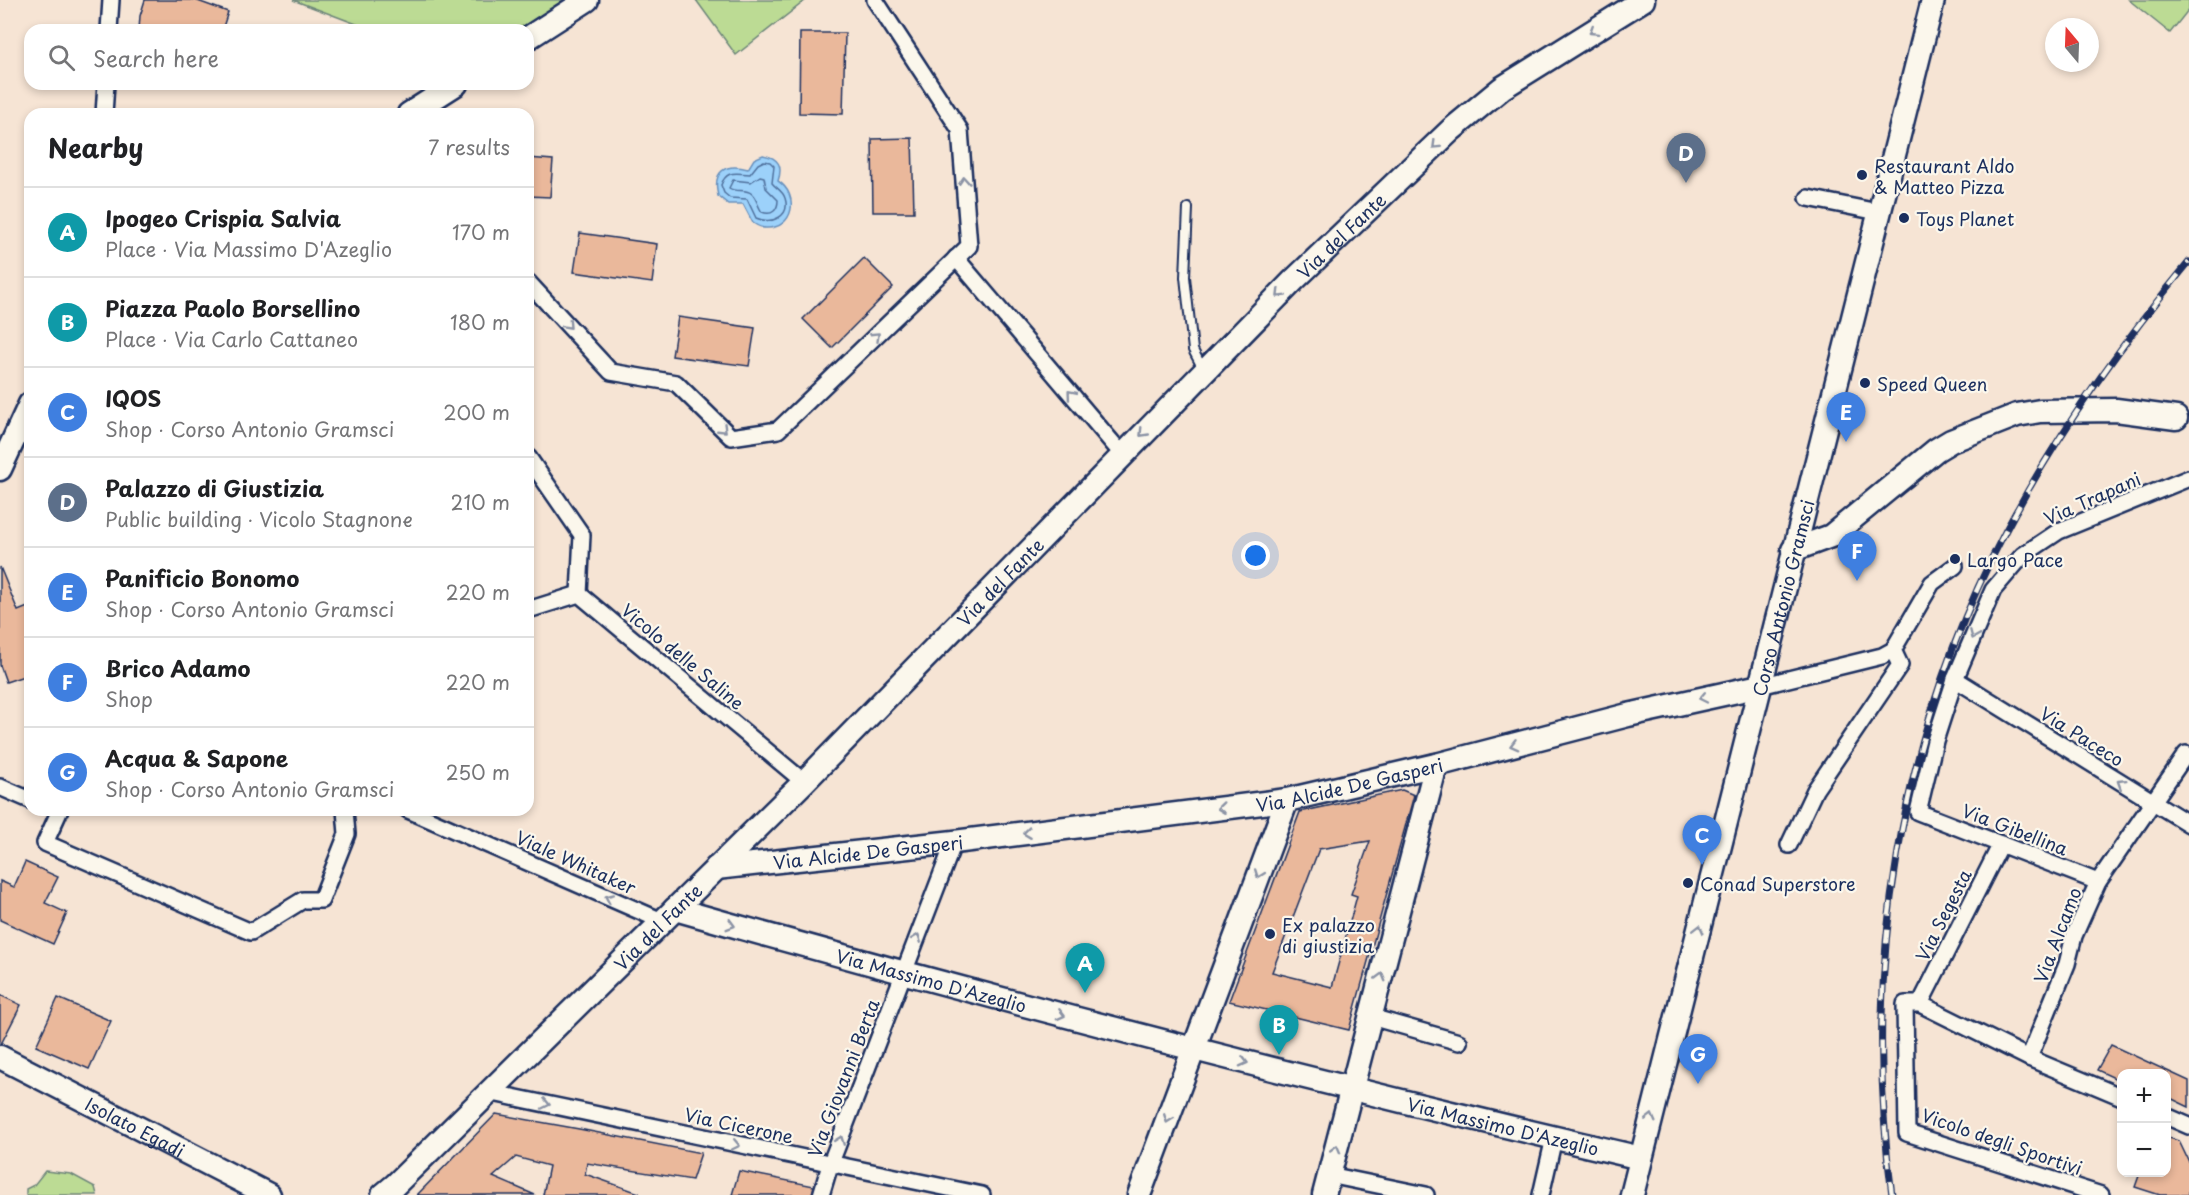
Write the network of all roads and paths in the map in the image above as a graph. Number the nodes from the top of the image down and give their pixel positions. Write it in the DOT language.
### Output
graph roads {
  1 [pos="111,0"];
  2 [pos="587,0"];
  3 [pos="875,0"];
  4 [pos="1643,0"];
  5 [pos="1933,0"];
  6 [pos="109,24"];
  7 [pos="534,34"];
  8 [pos="106,90"];
  9 [pos="447,90"];
  10 [pos="104,108"];
  11 [pos="418,108"];
  12 [pos="1808,198"];
  13 [pos="1188,208"];
  14 [pos="1878,212"];
  15 [pos="956,258"];
  16 [pos="534,289"];
  17 [pos="1204,370"];
  18 [pos="2183,418"];
  19 [pos="22,435"];
  20 [pos="1122,454"];
  21 [pos="534,466"];
  22 [pos="0,469"];
  23 [pos="2189,478"];
  24 [pos="1794,550"];
  25 [pos="1955,566"];
  26 [pos="579,594"];
  27 [pos="534,608"];
  28 [pos="1893,650"];
  29 [pos="1955,679"];
  30 [pos="1760,686"];
  31 [pos="2189,755"];
  32 [pos="1437,765"];
  33 [pos="804,782"];
  34 [pos="0,787"];
  35 [pos="24,797"];
  36 [pos="1287,800"];
  37 [pos="2152,802"];
  38 [pos="1918,812"];
  39 [pos="57,816"];
  40 [pos="346,816"];
  41 [pos="423,816"];
  42 [pos="2189,824"];
  43 [pos="954,842"];
  44 [pos="2001,844"];
  45 [pos="1789,845"];
  46 [pos="716,868"];
  47 [pos="2098,882"];
  48 [pos="668,915"];
  49 [pos="903,974"];
  50 [pos="1912,1004"];
  51 [pos="1368,1025"];
  52 [pos="1459,1042"];
  53 [pos="1190,1054"];
  54 [pos="0,1057"];
  55 [pos="2029,1058"];
  56 [pos="488,1092"];
  57 [pos="1355,1095"];
  58 [pos="2117,1095"];
  59 [pos="2171,1118"];
  60 [pos="2189,1126"];
  61 [pos="1554,1138"];
  62 [pos="1641,1158"];
  63 [pos="830,1165"];
  64 [pos="1326,1185"];
  65 [pos="269,1195"];
  66 [pos="383,1195"];
  67 [pos="820,1195"];
  68 [pos="982,1195"];
  69 [pos="1139,1195"];
  70 [pos="1426,1195"];
  71 [pos="1541,1195"];
  72 [pos="1632,1195"];
  73 [pos="2101,1195"];
  1 -- 6 [label="street"];
  2 -- 7 [label="street"];
  15 -- 3 [label="street, one-way"];
  4 -- 17 [label="street, Via del Fante, one-way"];
  5 -- 14 [label="street, Corso Antonio Gramsci"];
  8 -- 10 [label="street"];
  9 -- 11 [label="street"];
  12 -- 14 [label="street"];
  13 -- 17 [label="lane"];
  14 -- 24 [label="street, Corso Antonio Gramsci"];
  16 -- 15 [label="street, one-way"];
  20 -- 15 [label="street, one-way"];
  17 -- 20 [label="street, Via del Fante, one-way"];
  18 -- 24 [label="street"];
  19 -- 22 [label="street"];
  20 -- 33 [label="street, Via del Fante"];
  21 -- 26 [label="street"];
  23 -- 29 [label="street, Via Trapani, one-way"];
  24 -- 30 [label="street, Corso Antonio Gramsci"];
  25 -- 28 [label="street"];
  26 -- 27 [label="street"];
  26 -- 33 [label="street, Vicolo delle Saline"];
  28 -- 30 [label="street, Via Alcide De Gasperi"];
  28 -- 45 [label="street"];
  37 -- 29 [label="street, Via Paceco, one-way"];
  29 -- 38 [label="street, Via Trapani"];
  30 -- 32 [label="street, Via Alcide De Gasperi, one-way"];
  62 -- 30 [label="street, Corso Antonio Gramsci, one-way"];
  31 -- 37 [label="street, Via Alcamo"];
  32 -- 36 [label="street, Via Alcide De Gasperi"];
  51 -- 32 [label="street, one-way"];
  33 -- 46 [label="street, Via del Fante"];
  34 -- 35 [label="street"];
  36 -- 43 [label="street, Via Alcide De Gasperi, one-way"];
  36 -- 53 [label="street, one-way"];
  37 -- 42 [label="street, Via Paceco"];
  37 -- 47 [label="street, Via Alcamo"];
  38 -- 44 [label="street, Via Gibellina"];
  39 -- 40 [label="street"];
  48 -- 41 [label="street, Viale Whitaker, one-way"];
  43 -- 46 [label="street, Via Alcide De Gasperi"];
  49 -- 43 [label="street, Via Giovanni Berta, one-way"];
  44 -- 47 [label="street, Via Gibellina"];
  44 -- 50 [label="street, Via Segesta"];
  46 -- 48 [label="street, Via del Fante"];
  47 -- 55 [label="street, Via Alcamo"];
  48 -- 49 [label="street, Via Massimo D'Azeglio, one-way"];
  48 -- 56 [label="street, Via del Fante"];
  49 -- 53 [label="street, Via Massimo D'Azeglio, one-way"];
  63 -- 49 [label="street, Via Giovanni Berta, one-way"];
  50 -- 55 [label="street"];
  50 -- 73 [label="street, Vicolo degli Sportivi"];
  51 -- 52 [label="street"];
  51 -- 57 [label="street"];
  53 -- 57 [label="street, Via Massimo D'Azeglio, one-way"];
  53 -- 69 [label="street, one-way"];
  54 -- 65 [label="street, Isolato Egadi"];
  55 -- 58 [label="street"];
  56 -- 63 [label="street, Via Cicerone, one-way"];
  56 -- 66 [label="street, Via del Fante"];
  57 -- 61 [label="street, Via Massimo D'Azeglio"];
  64 -- 57 [label="street, one-way"];
  59 -- 60 [label="street"];
  61 -- 62 [label="street, Via Massimo D'Azeglio"];
  61 -- 71 [label="street"];
  62 -- 72 [label="street, Corso Antonio Gramsci"];
  63 -- 67 [label="street, Via Giovanni Berta"];
  63 -- 68 [label="street, Via Cicerone"];
  64 -- 70 [label="street"];
}
